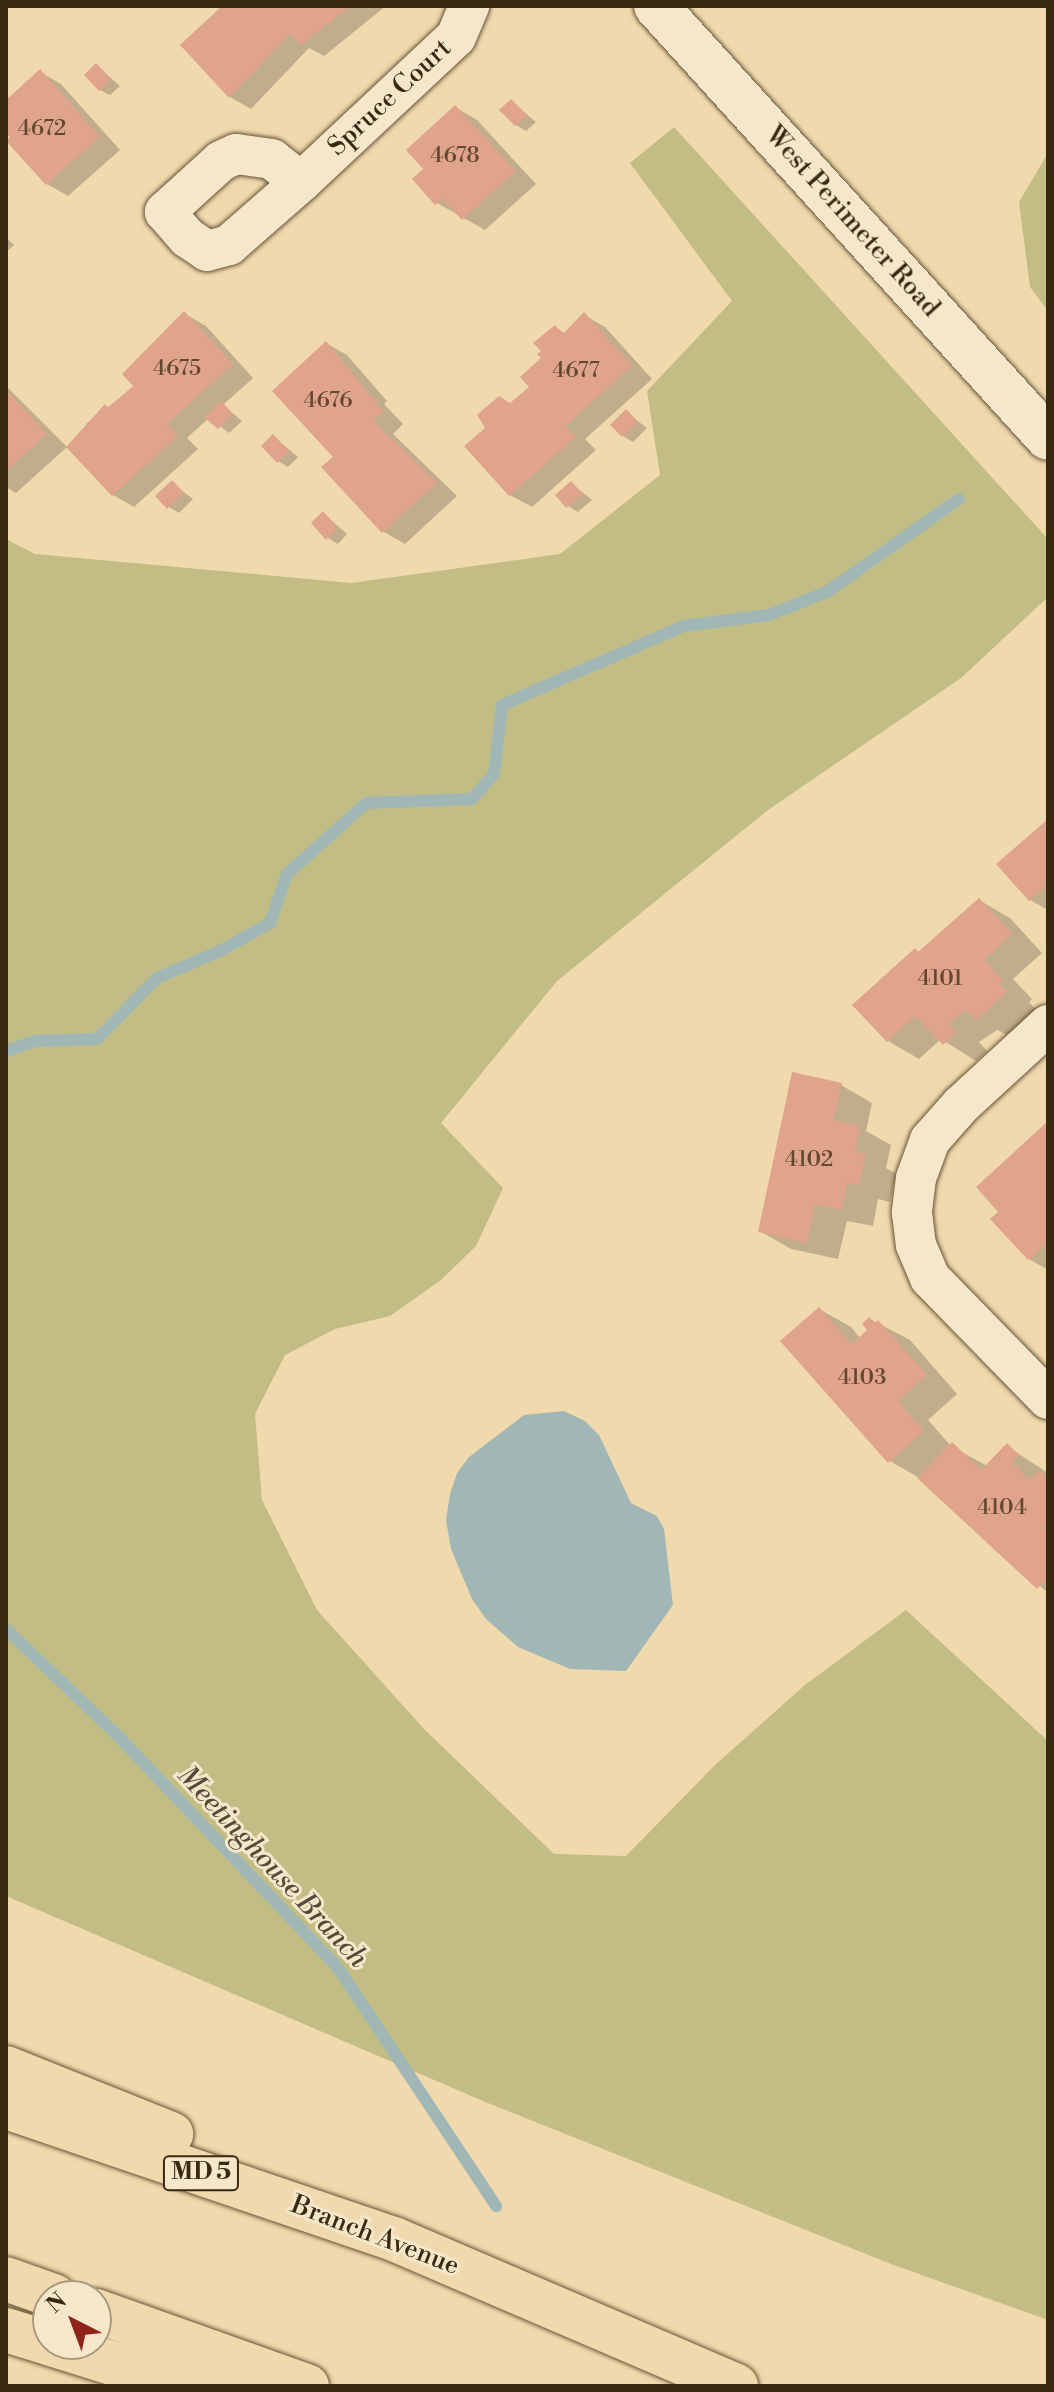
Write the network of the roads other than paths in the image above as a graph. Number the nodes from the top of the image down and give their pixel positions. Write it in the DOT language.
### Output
graph roads {
  1 [pos="469,6"];
  2 [pos="656,6"];
  3 [pos="301,182"];
  4 [pos="1048,438"];
  5 [pos="1048,1025"];
  6 [pos="1048,1399"];
  7 [pos="6,2068"];
  8 [pos="6,2107"];
  9 [pos="396,2240"];
  10 [pos="6,2279"];
  11 [pos="32,2288"];
  12 [pos="112,2317"];
  13 [pos="6,2330"];
  14 [pos="32,2338"];
  15 [pos="102,2360"];
  16 [pos="221,2386"];
  17 [pos="307,2386"];
  18 [pos="736,2386"];
  1 -- 3 [label="street, Spruce Court"];
  2 -- 4 [label="street, West Perimeter Road"];
  5 -- 6 [label="street"];
  7 -- 9 [label="highway"];
  8 -- 9 [label="highway, Branch Avenue / MD 5"];
  9 -- 18 [label="highway, Branch Avenue / MD 5"];
  10 -- 11 [label="highway"];
  12 -- 17 [label="highway"];
  13 -- 14 [label="highway"];
  15 -- 16 [label="highway"];
}
